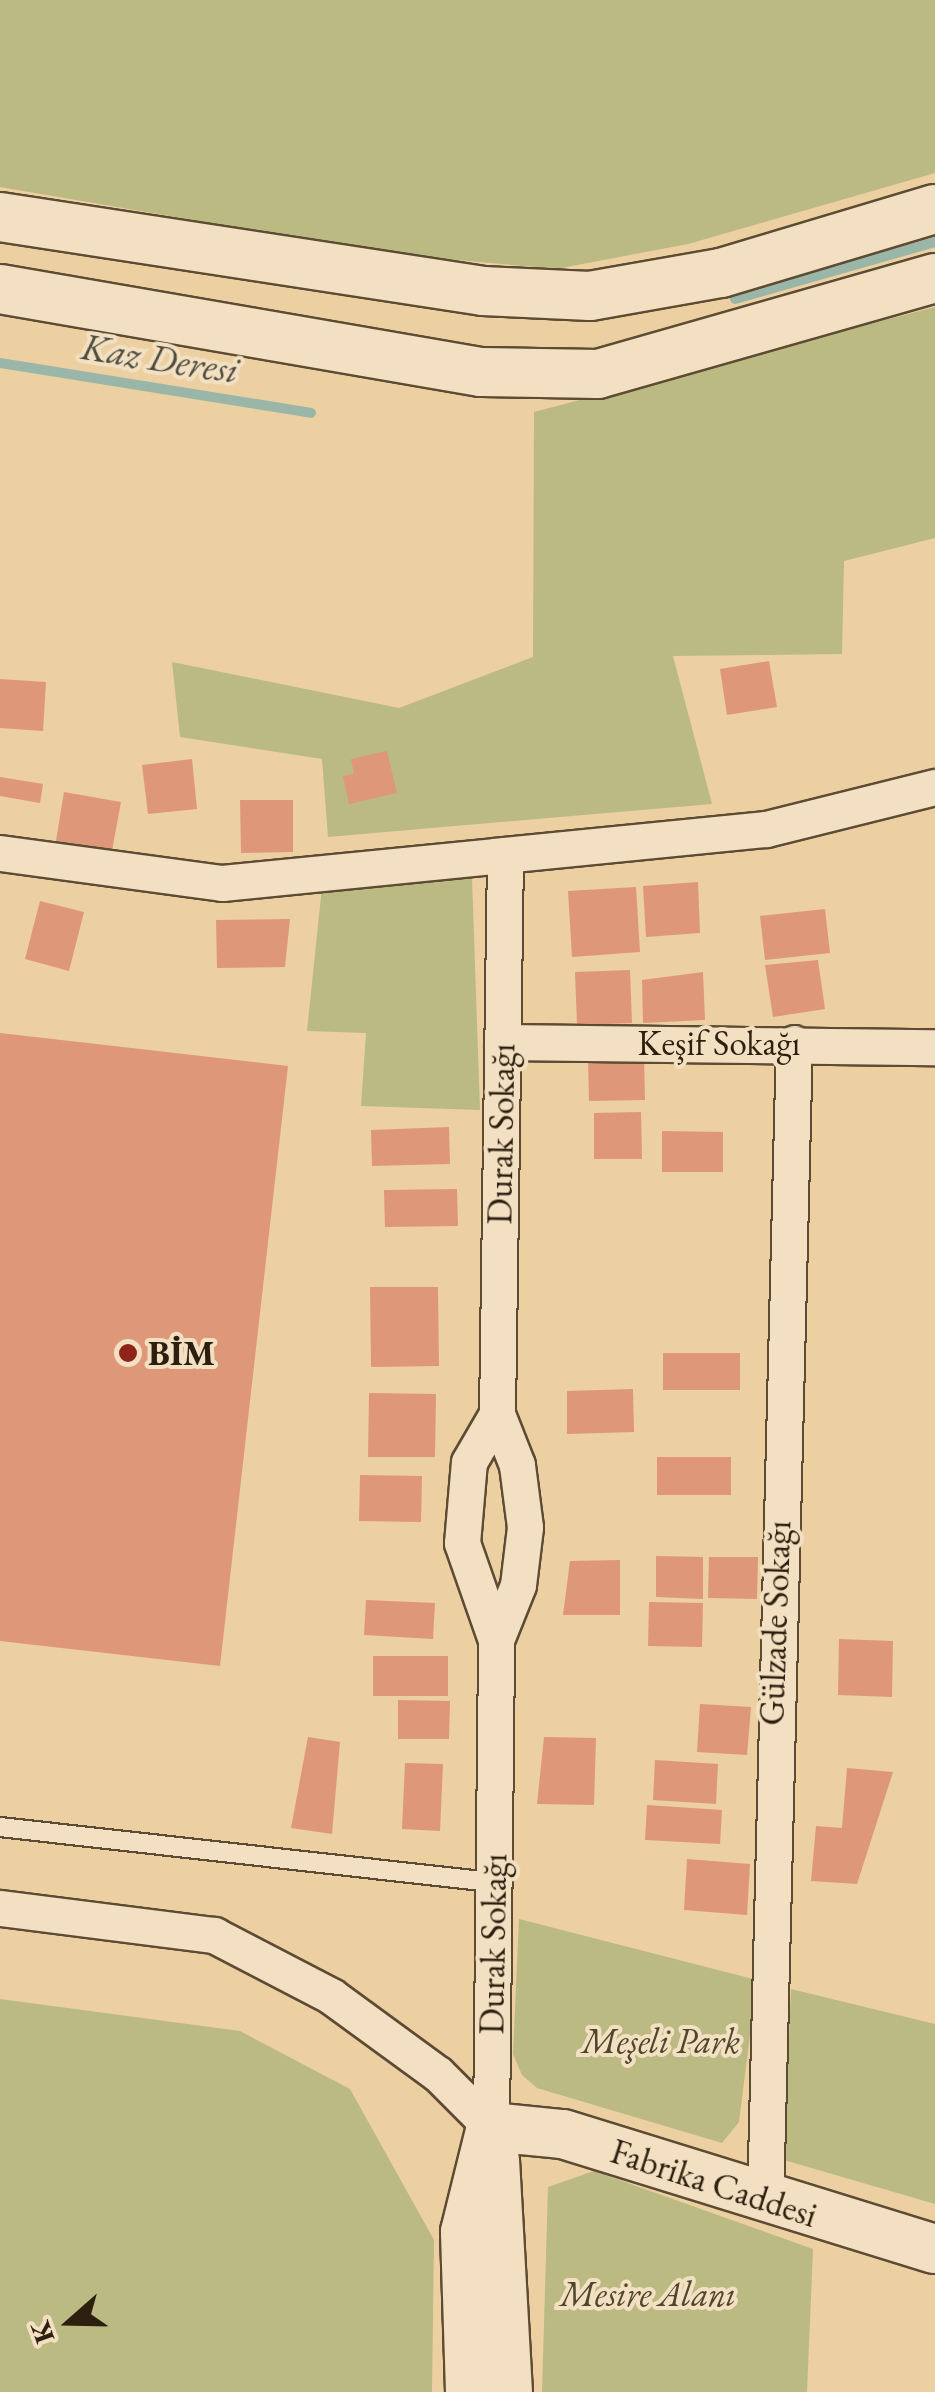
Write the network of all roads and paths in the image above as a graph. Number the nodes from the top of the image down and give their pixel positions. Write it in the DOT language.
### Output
graph roads {
  1 [pos="935,209"];
  2 [pos="0,218"];
  3 [pos="935,278"];
  4 [pos="0,289"];
  5 [pos="935,788"];
  6 [pos="0,854"];
  7 [pos="505,854"];
  8 [pos="502,1042"];
  9 [pos="794,1043"];
  10 [pos="935,1047"];
  11 [pos="497,1414"];
  12 [pos="496,1640"];
  13 [pos="0,1827"];
  14 [pos="493,1882"];
  15 [pos="0,1908"];
  16 [pos="491,2127"];
  17 [pos="765,2202"];
  18 [pos="935,2249"];
  19 [pos="470,2392"];
  20 [pos="508,2392"];
  1 -- 2 [label="main road"];
  3 -- 4 [label="main road"];
  5 -- 7 [label="street"];
  6 -- 7 [label="street"];
  7 -- 8 [label="street, Durak Sokağı"];
  8 -- 9 [label="street, Keşif Sokağı"];
  8 -- 11 [label="street, Durak Sokağı"];
  9 -- 10 [label="street, Keşif Sokağı"];
  9 -- 17 [label="street, Gülzade Sokağı"];
  11 -- 12 [label="street, Durak Sokağı"];
  11 -- 12 [label="street, Durak Sokağı"];
  12 -- 14 [label="street, Durak Sokağı"];
  13 -- 14 [label="lane"];
  14 -- 16 [label="street, Durak Sokağı"];
  15 -- 16 [label="street"];
  16 -- 17 [label="main road, Fabrika Caddesi"];
  16 -- 19 [label="main road, Durak Sokağı"];
  16 -- 20 [label="main road, Durak Sokağı"];
  17 -- 18 [label="main road, Fabrika Caddesi"];
}
